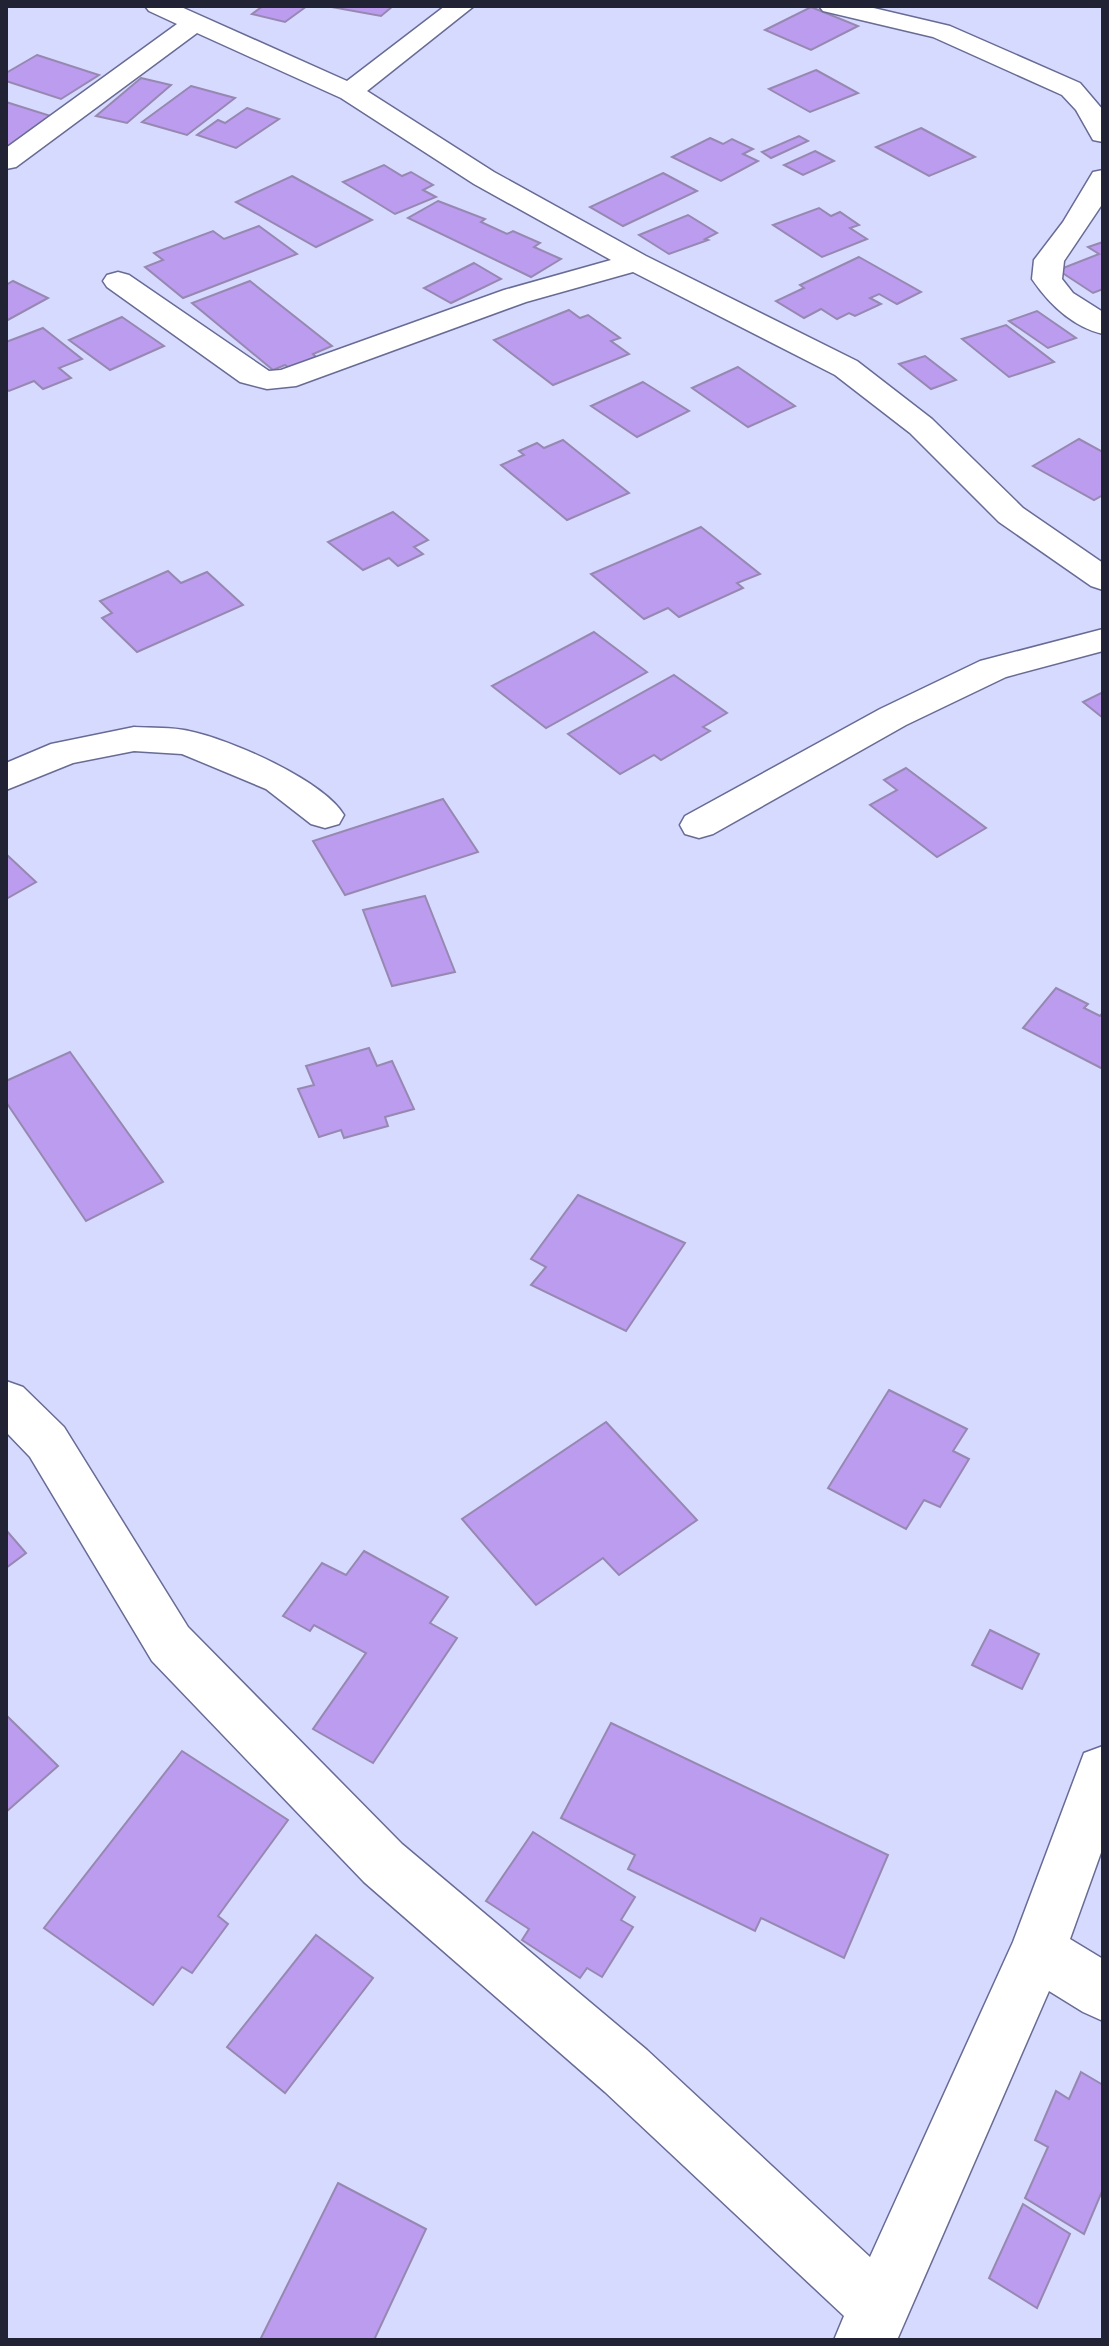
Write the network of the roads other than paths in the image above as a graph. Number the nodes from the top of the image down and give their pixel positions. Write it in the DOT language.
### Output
graph roads {
  1 [pos="158,6"];
  2 [pos="461,6"];
  3 [pos="832,6"];
  4 [pos="196,22"];
  5 [pos="350,92"];
  6 [pos="1103,134"];
  7 [pos="6,161"];
  8 [pos="1103,178"];
  9 [pos="636,262"];
  10 [pos="118,281"];
  11 [pos="1103,325"];
  12 [pos="1103,579"];
  13 [pos="1103,640"];
  14 [pos="6,777"];
  15 [pos="325,815"];
  16 [pos="699,825"];
  17 [pos="6,1401"];
  18 [pos="1103,1771"];
  19 [pos="1038,1951"];
  20 [pos="1103,1992"];
  21 [pos="872,2324"];
  1 -- 4 [label="street"];
  2 -- 5 [label="street"];
  3 -- 6 [label="street"];
  4 -- 5 [label="street"];
  4 -- 7 [label="street"];
  5 -- 9 [label="street"];
  8 -- 11 [label="street"];
  9 -- 10 [label="street"];
  9 -- 12 [label="street"];
  13 -- 16 [label="street"];
  14 -- 15 [label="street"];
  17 -- 21 [label="street"];
  18 -- 19 [label="street"];
  19 -- 20 [label="street"];
  19 -- 21 [label="street"];
}
